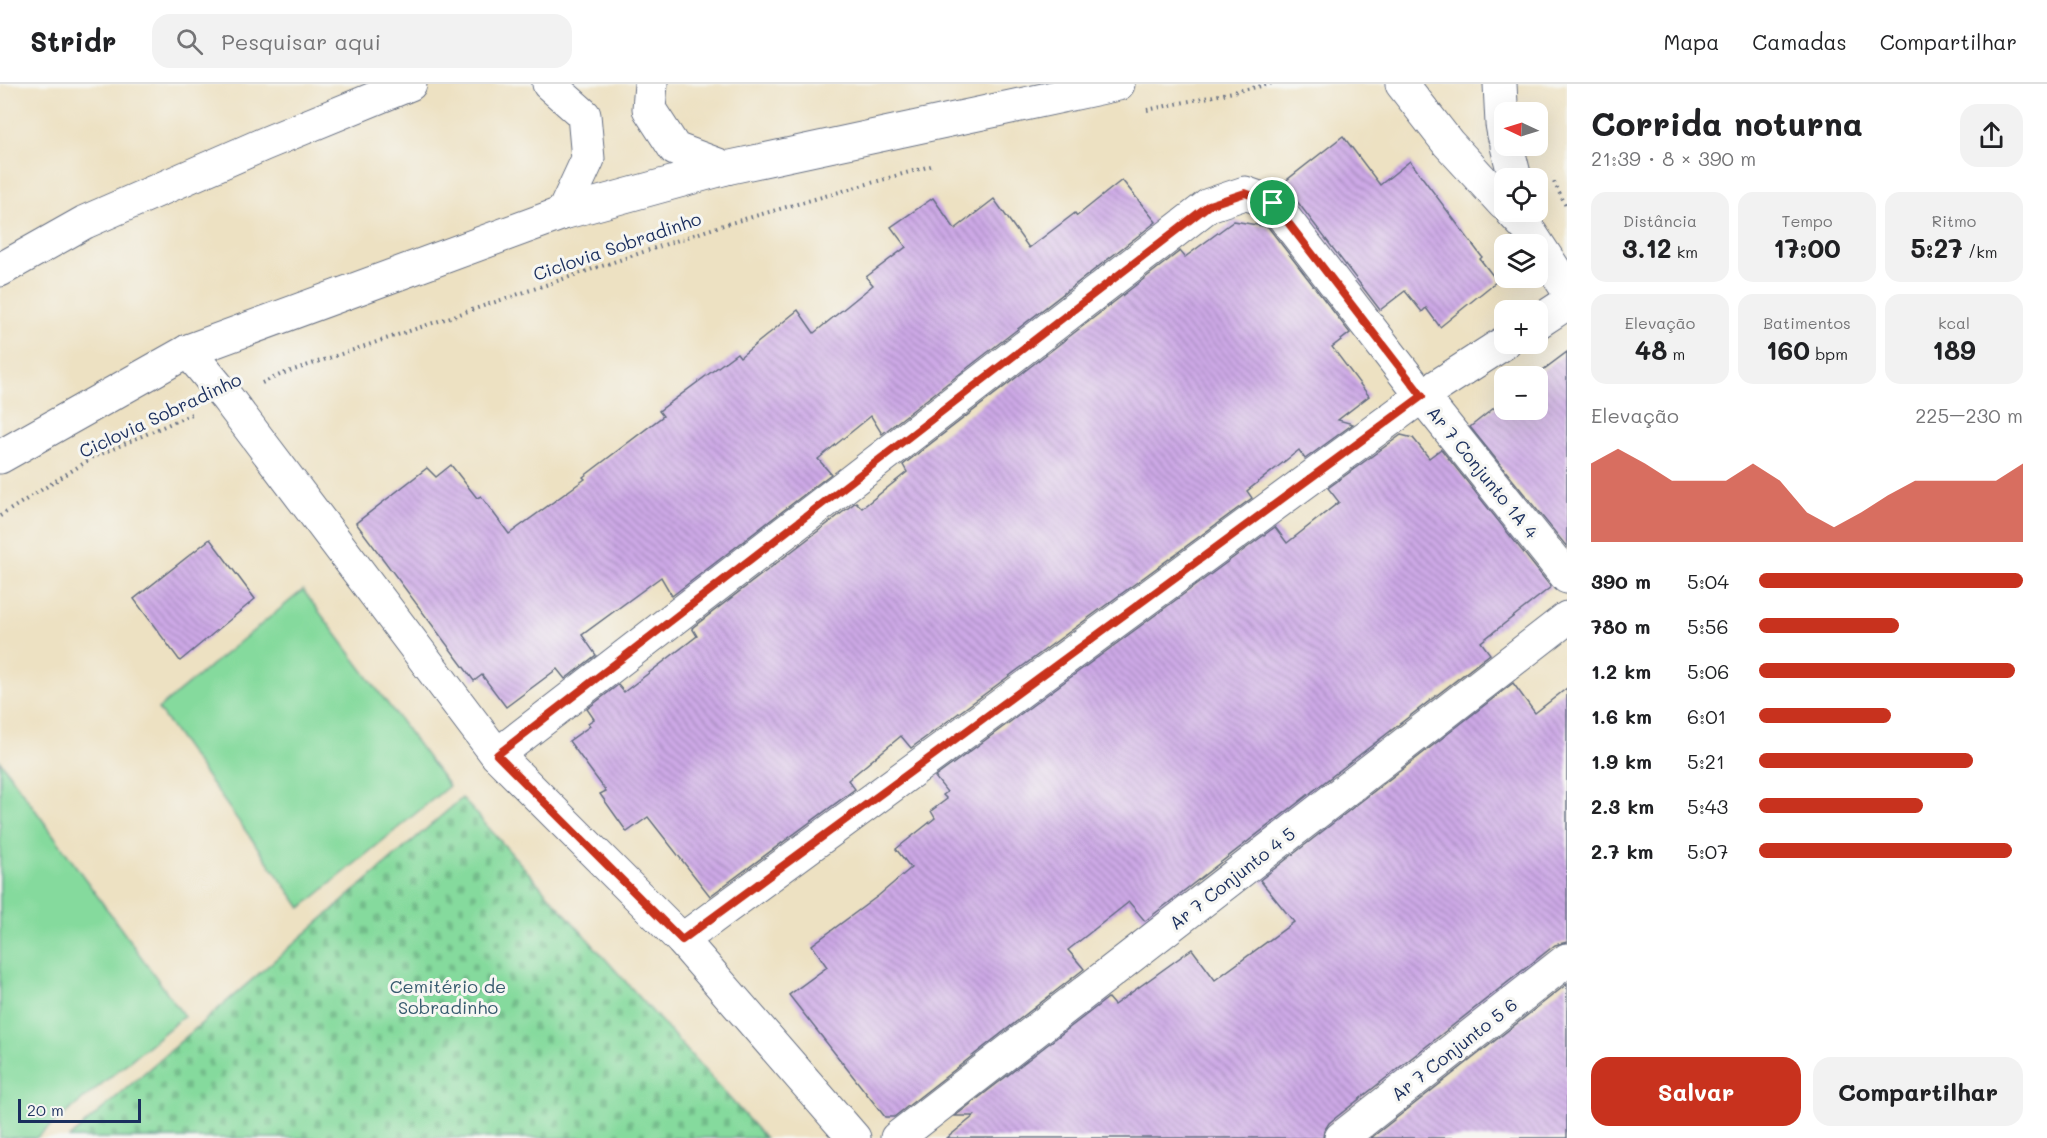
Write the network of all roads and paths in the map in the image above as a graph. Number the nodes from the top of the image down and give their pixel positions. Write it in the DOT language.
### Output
graph roads {
  1 [pos="410,84"];
  2 [pos="549,84"];
  3 [pos="651,84"];
  4 [pos="1118,84"];
  5 [pos="1271,84"];
  6 [pos="1402,84"];
  7 [pos="1500,84"];
  8 [pos="1501,102"];
  9 [pos="1136,112"];
  10 [pos="945,162"];
  11 [pos="726,168"];
  12 [pos="1494,193"];
  13 [pos="563,213"];
  14 [pos="1524,222"];
  15 [pos="0,270"];
  16 [pos="1567,290"];
  17 [pos="1567,303"];
  18 [pos="1548,315"];
  19 [pos="1494,349"];
  20 [pos="188,351"];
  21 [pos="1422,396"];
  22 [pos="227,398"];
  23 [pos="0,457"];
  24 [pos="0,516"];
  25 [pos="1567,577"];
  26 [pos="1567,618"];
  27 [pos="497,755"];
  28 [pos="682,940"];
  29 [pos="1567,960"];
  30 [pos="854,1138"];
  31 [pos="897,1138"];
  32 [pos="1341,1138"];
  1 -- 15 [label="street"];
  2 -- 13 [label="street"];
  3 -- 11 [label="street"];
  4 -- 11 [label="street"];
  5 -- 9 [label="path"];
  6 -- 12 [label="street"];
  7 -- 8 [label="street"];
  10 -- 22 [label="path, Ciclovia Sobradinho"];
  11 -- 13 [label="street"];
  13 -- 20 [label="street"];
  14 -- 16 [label="street"];
  17 -- 18 [label="street"];
  19 -- 21 [label="street"];
  20 -- 22 [label="street"];
  20 -- 23 [label="street"];
  21 -- 25 [label="street, Ar 7 Conjunto 1A 4"];
  21 -- 27 [label="street, Ar 7 Conjunto 1A 4"];
  21 -- 28 [label="street"];
  22 -- 24 [label="path, Ciclovia Sobradinho"];
  22 -- 27 [label="street"];
  26 -- 31 [label="street, Ar 7 Conjunto 4 5"];
  27 -- 28 [label="street"];
  28 -- 30 [label="street"];
  29 -- 32 [label="street, Ar 7 Conjunto 5 6"];
}
